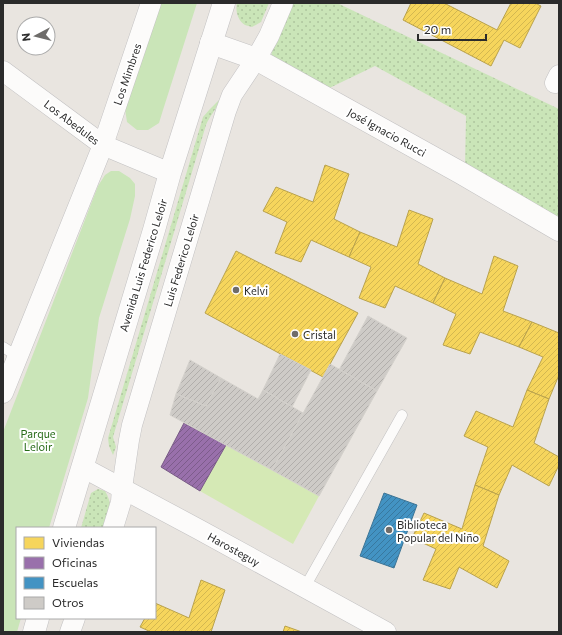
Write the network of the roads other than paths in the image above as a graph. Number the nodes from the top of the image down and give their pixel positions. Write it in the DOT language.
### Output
graph roads {
  1 [pos="151,3"];
  2 [pos="224,3"];
  3 [pos="283,3"];
  4 [pos="211,43"];
  5 [pos="256,60"];
  6 [pos="3,70"];
  7 [pos="103,145"];
  8 [pos="170,173"];
  9 [pos="559,230"];
  10 [pos="10,351"];
  11 [pos="3,393"];
  12 [pos="402,415"];
  13 [pos="82,467"];
  14 [pos="122,488"];
  15 [pos="64,527"];
  16 [pos="113,527"];
  17 [pos="305,587"];
  18 [pos="38,619"];
  19 [pos="75,619"];
  20 [pos="34,632"];
  21 [pos="70,632"];
  22 [pos="386,632"];
  1 -- 7 [label="street, Los Mimbres"];
  2 -- 4 [label="main road, Avenida Luis Federico Leloir"];
  3 -- 5 [label="street, Luis Federico Leloir"];
  4 -- 5 [label="main road, José Ignacio Rucci"];
  4 -- 8 [label="main road, Avenida Luis Federico Leloir"];
  5 -- 9 [label="main road, José Ignacio Rucci"];
  5 -- 14 [label="street, Luis Federico Leloir"];
  6 -- 7 [label="street, Los Abedules"];
  7 -- 8 [label="street, Los Abedules"];
  7 -- 10 [label="street"];
  8 -- 13 [label="main road, Avenida Luis Federico Leloir"];
  10 -- 11 [label="street"];
  12 -- 17 [label="lane"];
  13 -- 14 [label="street, Harosteguy"];
  13 -- 15 [label="main road, Avenida Luis Federico Leloir"];
  14 -- 16 [label="street, Luis Federico Leloir"];
  14 -- 17 [label="street, Harosteguy"];
  17 -- 22 [label="street, Harosteguy"];
  18 -- 20 [label="main road"];
  19 -- 21 [label="street"];
}
